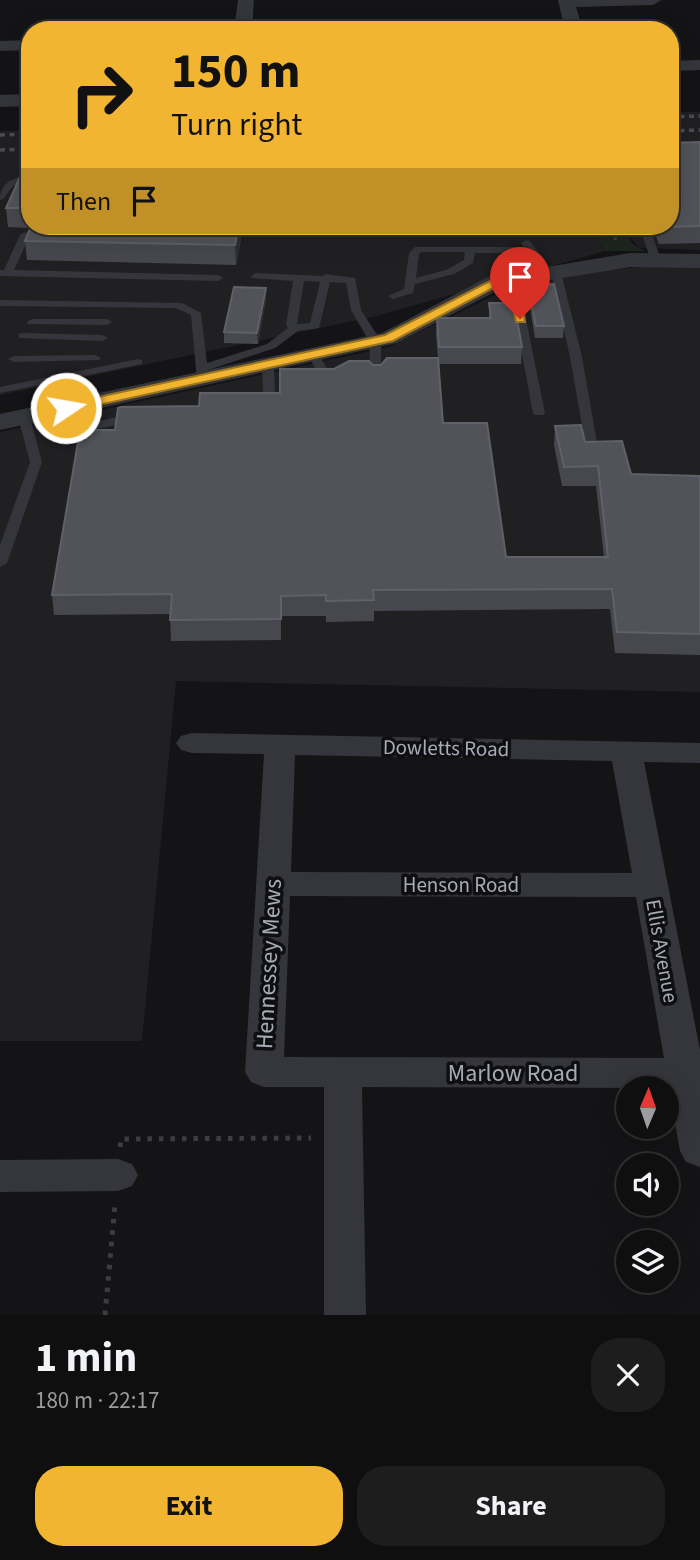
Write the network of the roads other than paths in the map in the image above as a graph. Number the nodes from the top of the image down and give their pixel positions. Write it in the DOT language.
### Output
graph roads {
  1 [pos="246,0"];
  2 [pos="653,0"];
  3 [pos="567,1"];
  4 [pos="244,21"];
  5 [pos="572,21"];
  6 [pos="21,45"];
  7 [pos="0,46"];
  8 [pos="700,65"];
  9 [pos="679,66"];
  10 [pos="21,100"];
  11 [pos="0,101"];
  12 [pos="21,180"];
  13 [pos="0,197"];
  14 [pos="25,235"];
  15 [pos="521,235"];
  16 [pos="647,235"];
  17 [pos="470,250"];
  18 [pos="531,250"];
  19 [pos="656,260"];
  20 [pos="700,261"];
  21 [pos="554,272"];
  22 [pos="4,273"];
  23 [pos="256,276"];
  24 [pos="299,277"];
  25 [pos="326,277"];
  26 [pos="218,278"];
  27 [pos="411,282"];
  28 [pos="496,282"];
  29 [pos="393,296"];
  30 [pos="0,303"];
  31 [pos="113,304"];
  32 [pos="32,322"];
  33 [pos="107,323"];
  34 [pos="295,328"];
  35 [pos="23,336"];
  36 [pos="102,338"];
  37 [pos="375,341"];
  38 [pos="95,358"];
  39 [pos="14,359"];
  40 [pos="138,362"];
  41 [pos="268,365"];
  42 [pos="90,372"];
  43 [pos="203,374"];
  44 [pos="377,379"];
  45 [pos="0,390"];
  46 [pos="248,399"];
  47 [pos="66,408"];
  48 [pos="539,414"];
  49 [pos="143,415"];
  50 [pos="24,417"];
  51 [pos="0,422"];
  52 [pos="593,454"];
  53 [pos="0,563"];
  54 [pos="192,743"];
  55 [pos="280,745"];
  56 [pos="626,751"];
  57 [pos="700,753"];
  58 [pos="272,884"];
  59 [pos="650,885"];
  60 [pos="343,1073"];
  61 [pos="684,1073"];
  62 [pos="700,1151"];
  63 [pos="118,1175"];
  64 [pos="0,1176"];
  65 [pos="345,1315"];
  1 -- 4 [label="street"];
  2 -- 3 [label="street"];
  3 -- 5 [label="street"];
  6 -- 7 [label="street"];
  8 -- 9 [label="street"];
  10 -- 11 [label="street"];
  12 -- 13 [label="lane"];
  14 -- 22 [label="lane"];
  15 -- 18 [label="lane"];
  16 -- 19 [label="lane"];
  17 -- 18 [label="lane"];
  17 -- 27 [label="lane"];
  17 -- 27 [label="lane"];
  18 -- 21 [label="lane"];
  19 -- 20 [label="street"];
  19 -- 21 [label="street"];
  21 -- 28 [label="street"];
  21 -- 52 [label="lane"];
  22 -- 26 [label="lane"];
  23 -- 24 [label="lane"];
  24 -- 25 [label="lane"];
  24 -- 34 [label="lane"];
  25 -- 34 [label="lane"];
  25 -- 37 [label="lane"];
  27 -- 29 [label="lane"];
  28 -- 37 [label="street"];
  28 -- 48 [label="lane"];
  30 -- 31 [label="lane"];
  31 -- 33 [label="lane"];
  31 -- 43 [label="lane"];
  32 -- 33 [label="lane"];
  33 -- 36 [label="lane"];
  34 -- 43 [label="lane"];
  35 -- 36 [label="lane"];
  36 -- 38 [label="lane"];
  37 -- 41 [label="street"];
  37 -- 44 [label="lane"];
  38 -- 39 [label="lane"];
  38 -- 42 [label="lane"];
  40 -- 42 [label="lane"];
  41 -- 43 [label="street"];
  41 -- 46 [label="lane"];
  42 -- 45 [label="lane"];
  43 -- 47 [label="street"];
  47 -- 49 [label="lane"];
  47 -- 50 [label="street"];
  50 -- 51 [label="street"];
  50 -- 53 [label="lane"];
  54 -- 55 [label="street, Dowletts Road"];
  55 -- 56 [label="street, Dowletts Road"];
  55 -- 58 [label="street, Hennessey Mews"];
  56 -- 57 [label="street, Dowletts Road"];
  56 -- 59 [label="street, Ellis Avenue"];
  58 -- 59 [label="street, Henson Road"];
  58 -- 60 [label="street, Hennessey Mews"];
  59 -- 61 [label="street, Ellis Avenue"];
  60 -- 61 [label="street, Marlow Road"];
  60 -- 65 [label="street"];
  61 -- 62 [label="street, Ellis Avenue"];
  63 -- 64 [label="street"];
}
